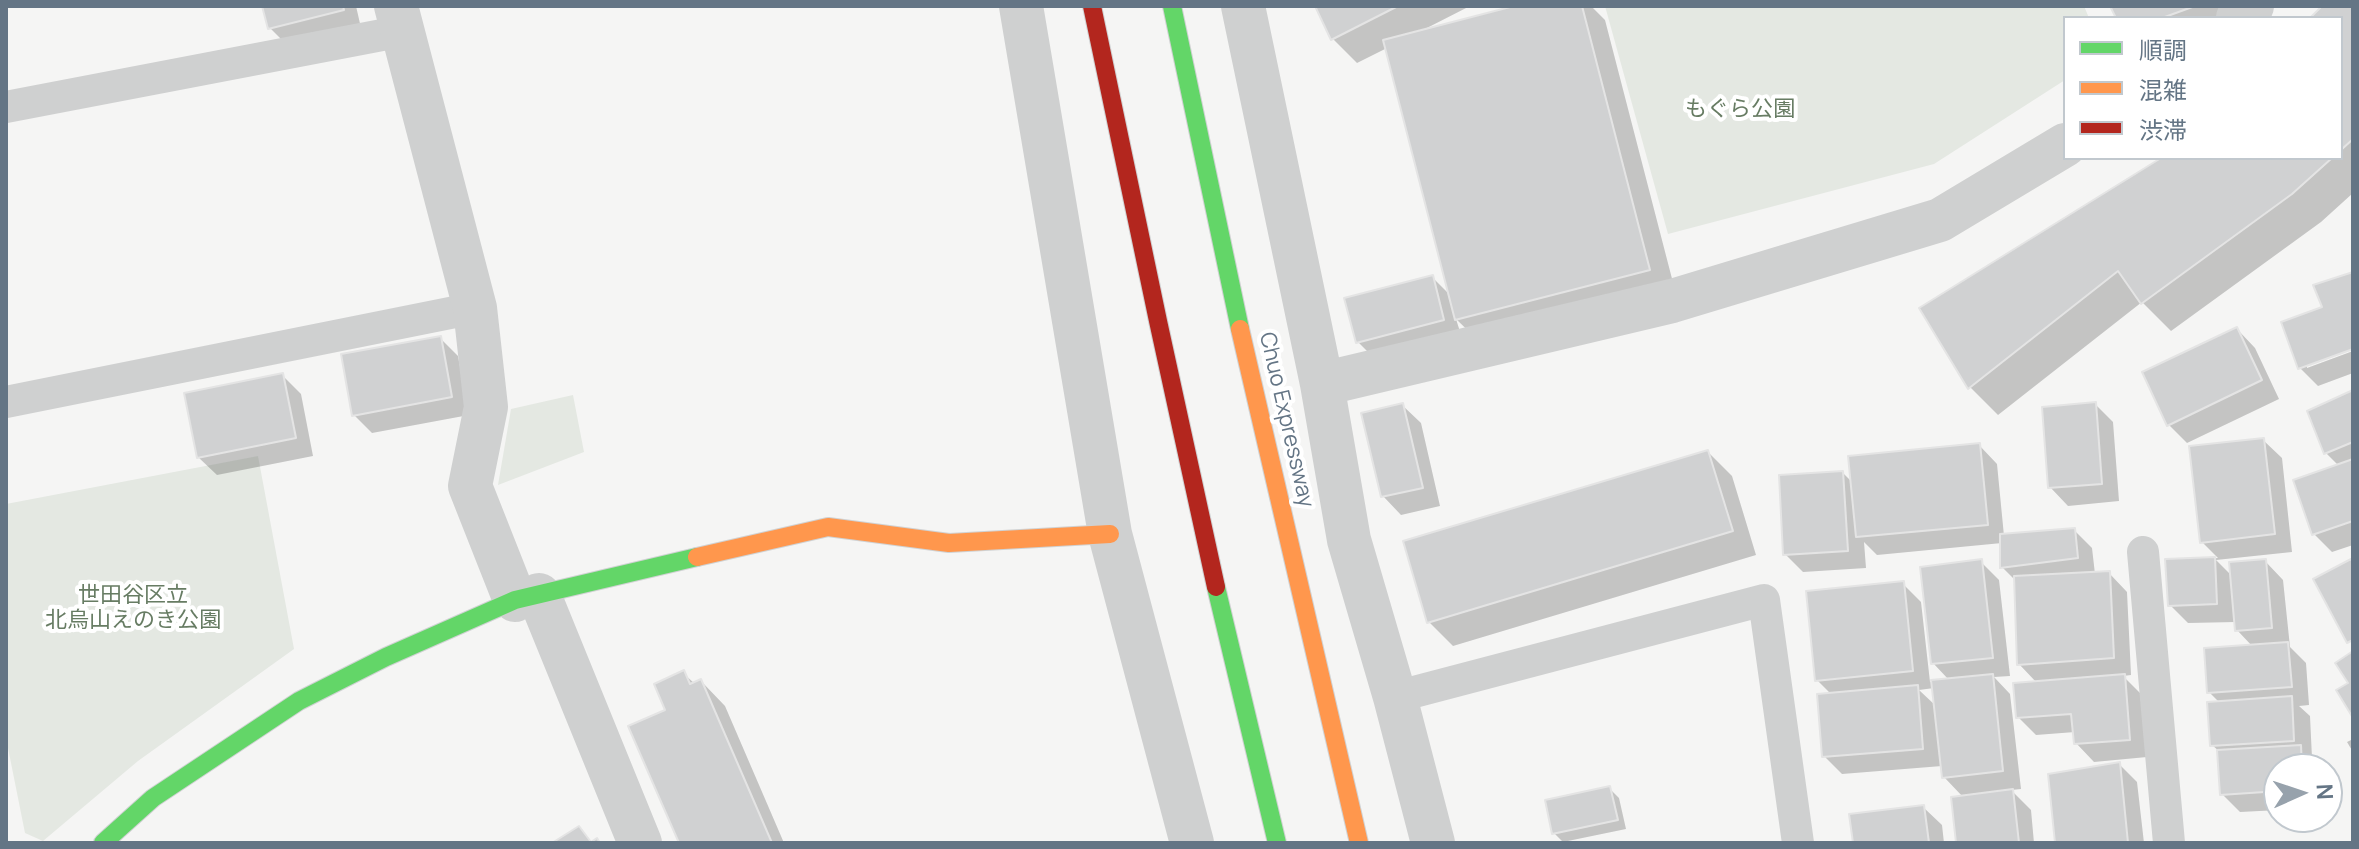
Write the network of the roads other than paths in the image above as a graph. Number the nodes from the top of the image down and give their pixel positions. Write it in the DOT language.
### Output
graph roads {
  1 [pos="1021,6"];
  2 [pos="1092,6"];
  3 [pos="1172,6"];
  4 [pos="1243,6"];
  5 [pos="399,19"];
  6 [pos="6,107"];
  7 [pos="2063,146"];
  8 [pos="475,308"];
  9 [pos="1322,384"];
  10 [pos="6,402"];
  11 [pos="1110,534"];
  12 [pos="2143,552"];
  13 [pos="527,597"];
  14 [pos="1395,697"];
  15 [pos="103,843"];
  16 [pos="640,843"];
  17 [pos="1192,843"];
  18 [pos="1277,843"];
  19 [pos="1359,843"];
  20 [pos="1433,843"];
  21 [pos="1798,843"];
  22 [pos="2169,843"];
  1 -- 11 [label="street"];
  2 -- 18 [label="main road, bridge"];
  3 -- 19 [label="main road, Chuo Expressway, bridge"];
  4 -- 9 [label="street"];
  5 -- 6 [label="lane"];
  5 -- 8 [label="street"];
  7 -- 9 [label="street"];
  8 -- 10 [label="lane"];
  8 -- 13 [label="street"];
  9 -- 14 [label="street"];
  11 -- 13 [label="main road"];
  11 -- 17 [label="street"];
  12 -- 22 [label="lane"];
  13 -- 15 [label="main road"];
  13 -- 16 [label="street"];
  14 -- 20 [label="street"];
  14 -- 21 [label="lane"];
}
